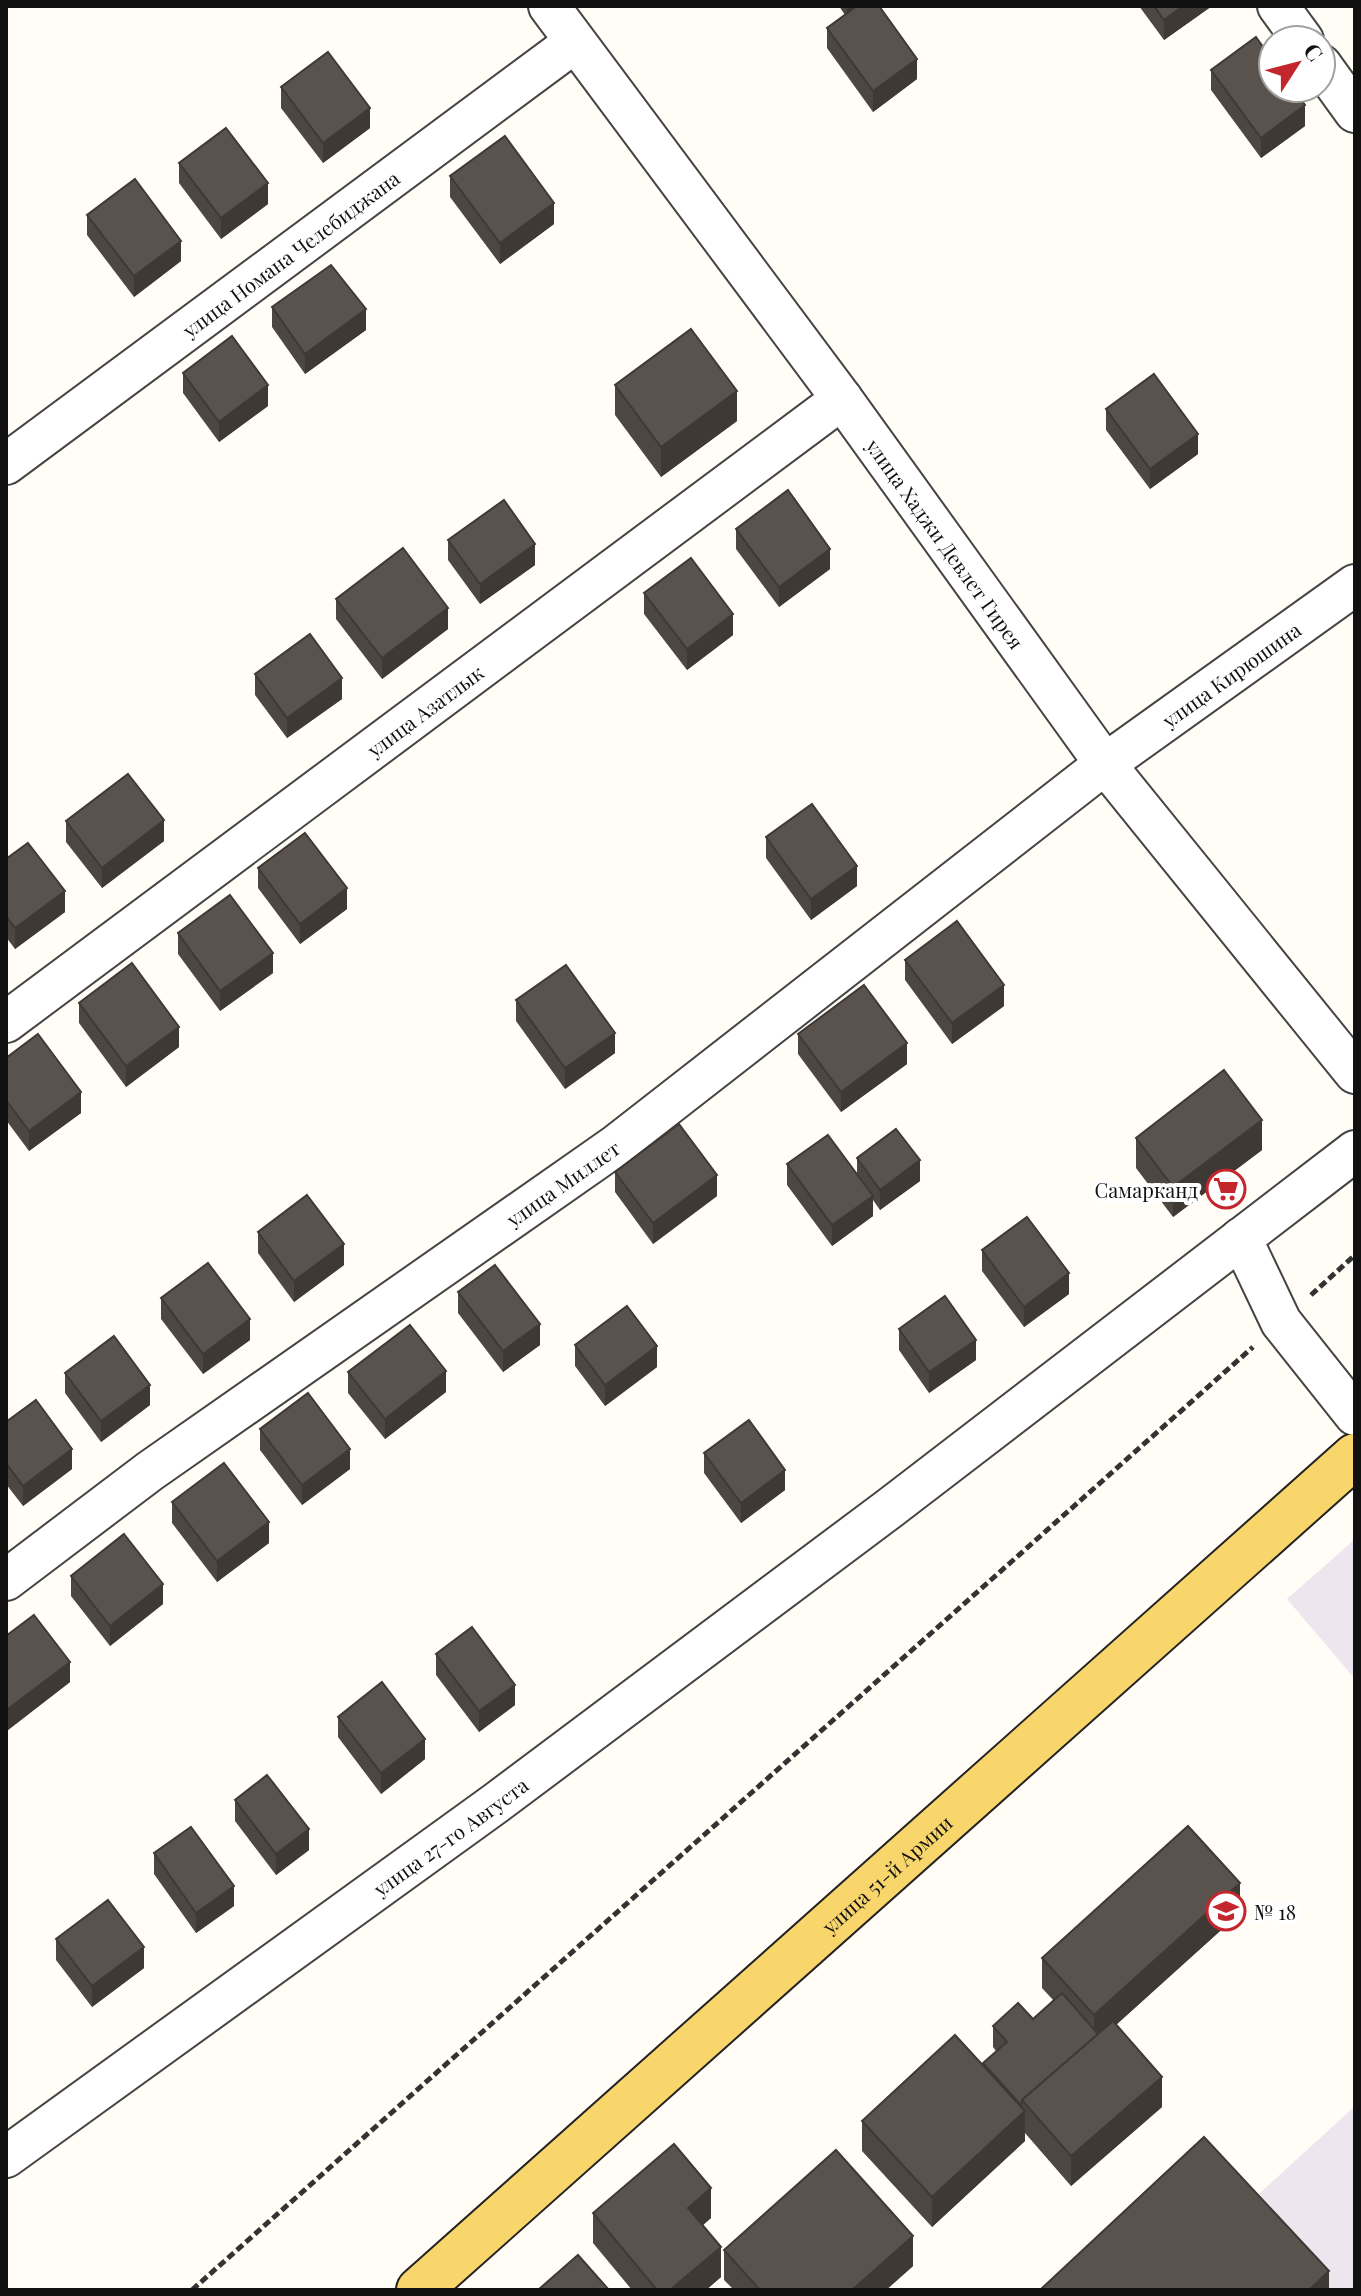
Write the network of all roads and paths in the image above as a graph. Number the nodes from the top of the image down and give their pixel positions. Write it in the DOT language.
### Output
graph roads {
  1 [pos="549,6"];
  2 [pos="1278,6"];
  3 [pos="1291,24"];
  4 [pos="575,42"];
  5 [pos="1337,87"];
  6 [pos="1355,112"];
  7 [pos="842,399"];
  8 [pos="6,464"];
  9 [pos="1355,585"];
  10 [pos="1105,764"];
  11 [pos="6,1022"];
  12 [pos="1355,1073"];
  13 [pos="1355,1151"];
  14 [pos="1241,1238"];
  15 [pos="1355,1255"];
  16 [pos="1281,1322"];
  17 [pos="1355,1415"];
  18 [pos="1355,1456"];
  19 [pos="6,1580"];
  20 [pos="6,2157"];
  21 [pos="192,2290"];
  22 [pos="419,2290"];
  1 -- 4 [label="street, улица Хаджи Девлет Гирея"];
  2 -- 3 [label="street"];
  4 -- 7 [label="street, улица Хаджи Девлет Гирея"];
  4 -- 8 [label="street, улица Номана Челебиджана"];
  5 -- 6 [label="street"];
  7 -- 10 [label="street, улица Хаджи Девлет Гирея"];
  7 -- 11 [label="street, улица Азатлык"];
  9 -- 10 [label="street, улица Кирюшина"];
  10 -- 12 [label="street, улица Хаджи Девлет Гирея"];
  10 -- 19 [label="street, улица Миллет"];
  13 -- 14 [label="street, улица 27-го Августа"];
  14 -- 16 [label="street"];
  14 -- 20 [label="street, улица 27-го Августа"];
  15 -- 16 [label="path"];
  16 -- 17 [label="street"];
  16 -- 21 [label="path"];
  18 -- 22 [label="main road, улица 51-й Армии"];
}
